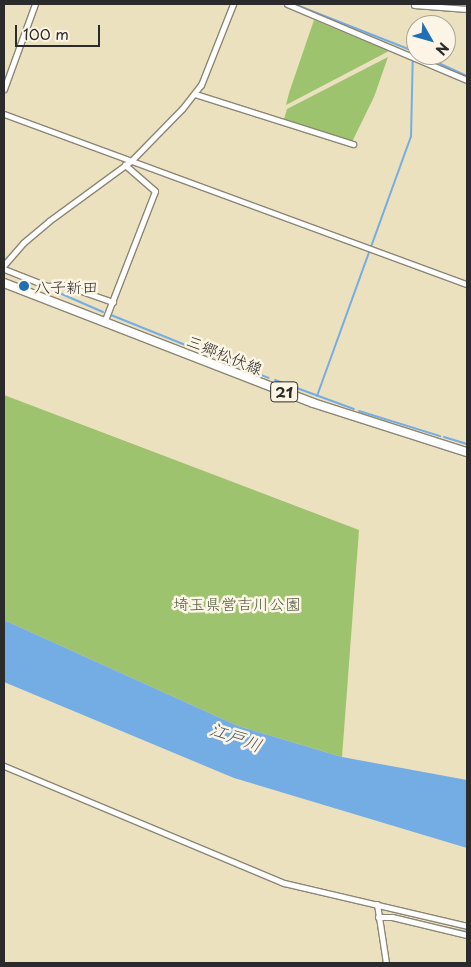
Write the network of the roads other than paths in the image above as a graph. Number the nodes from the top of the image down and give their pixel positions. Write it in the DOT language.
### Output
graph roads {
  1 [pos="35,4"];
  2 [pos="233,4"];
  3 [pos="287,4"];
  4 [pos="414,5"];
  5 [pos="467,9"];
  6 [pos="467,80"];
  7 [pos="4,89"];
  8 [pos="195,94"];
  9 [pos="4,114"];
  10 [pos="353,144"];
  11 [pos="131,161"];
  12 [pos="125,166"];
  13 [pos="4,267"];
  14 [pos="4,282"];
  15 [pos="467,284"];
  16 [pos="113,302"];
  17 [pos="105,320"];
  18 [pos="467,452"];
  19 [pos="4,766"];
  20 [pos="376,904"];
  21 [pos="378,918"];
  22 [pos="467,926"];
  23 [pos="467,935"];
  24 [pos="386,963"];
  1 -- 7 [label="street"];
  2 -- 8 [label="street"];
  3 -- 6 [label="street"];
  4 -- 5 [label="street"];
  8 -- 10 [label="street"];
  8 -- 11 [label="street"];
  9 -- 11 [label="street"];
  11 -- 12 [label="street"];
  11 -- 15 [label="street"];
  12 -- 13 [label="street"];
  12 -- 16 [label="street"];
  13 -- 16 [label="street"];
  14 -- 17 [label="main road, 三郷松伏線 / 21"];
  16 -- 17 [label="street"];
  17 -- 18 [label="main road, 三郷松伏線 / 21"];
  19 -- 20 [label="street"];
  20 -- 21 [label="street"];
  20 -- 22 [label="street"];
  21 -- 23 [label="street"];
  21 -- 24 [label="street"];
}
